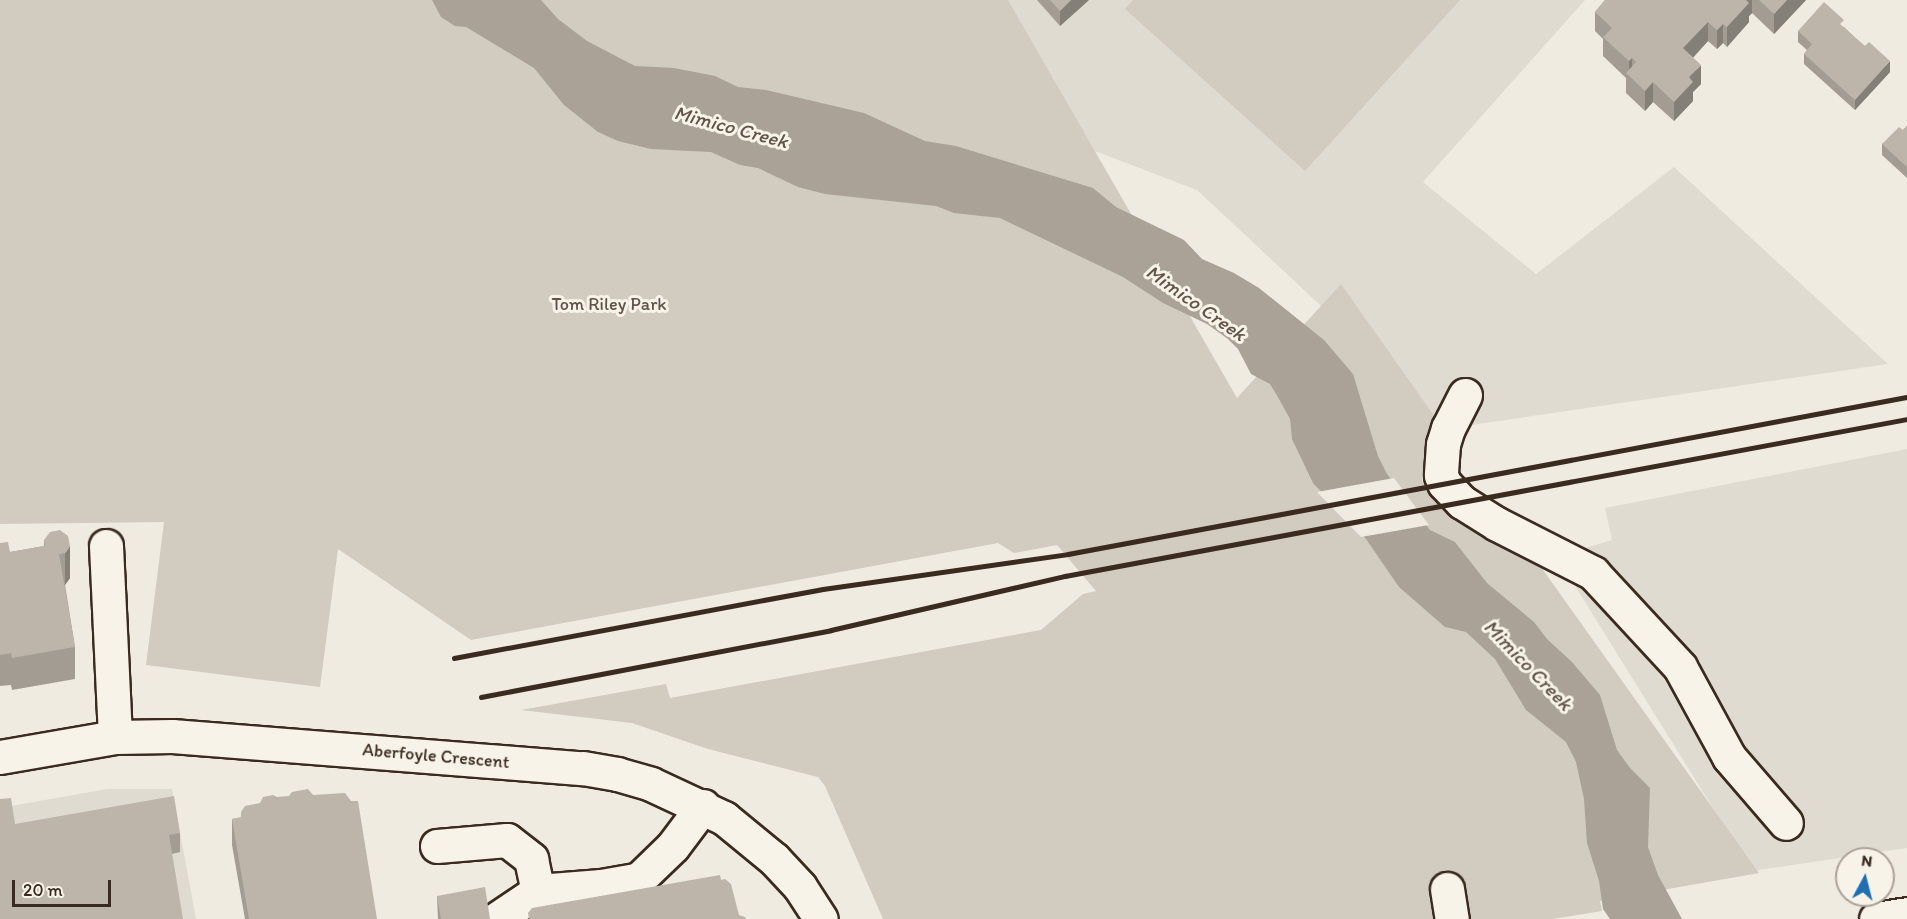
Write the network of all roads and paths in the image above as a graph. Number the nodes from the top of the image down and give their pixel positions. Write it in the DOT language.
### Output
graph roads {
  1 [pos="1465,395"];
  2 [pos="106,546"];
  3 [pos="115,737"];
  4 [pos="0,756"];
  5 [pos="703,807"];
  6 [pos="1786,822"];
  7 [pos="437,846"];
  8 [pos="538,891"];
  9 [pos="1907,914"];
  10 [pos="498,918"];
  11 [pos="821,919"];
  12 [pos="1876,919"];
  1 -- 6 [label="street"];
  2 -- 3 [label="street"];
  3 -- 4 [label="street, Aberfoyle Crescent"];
  3 -- 5 [label="street, Aberfoyle Crescent"];
  5 -- 8 [label="street"];
  5 -- 11 [label="street, Aberfoyle Crescent"];
  7 -- 8 [label="street"];
  8 -- 10 [label="street"];
  9 -- 12 [label="street"];
}
